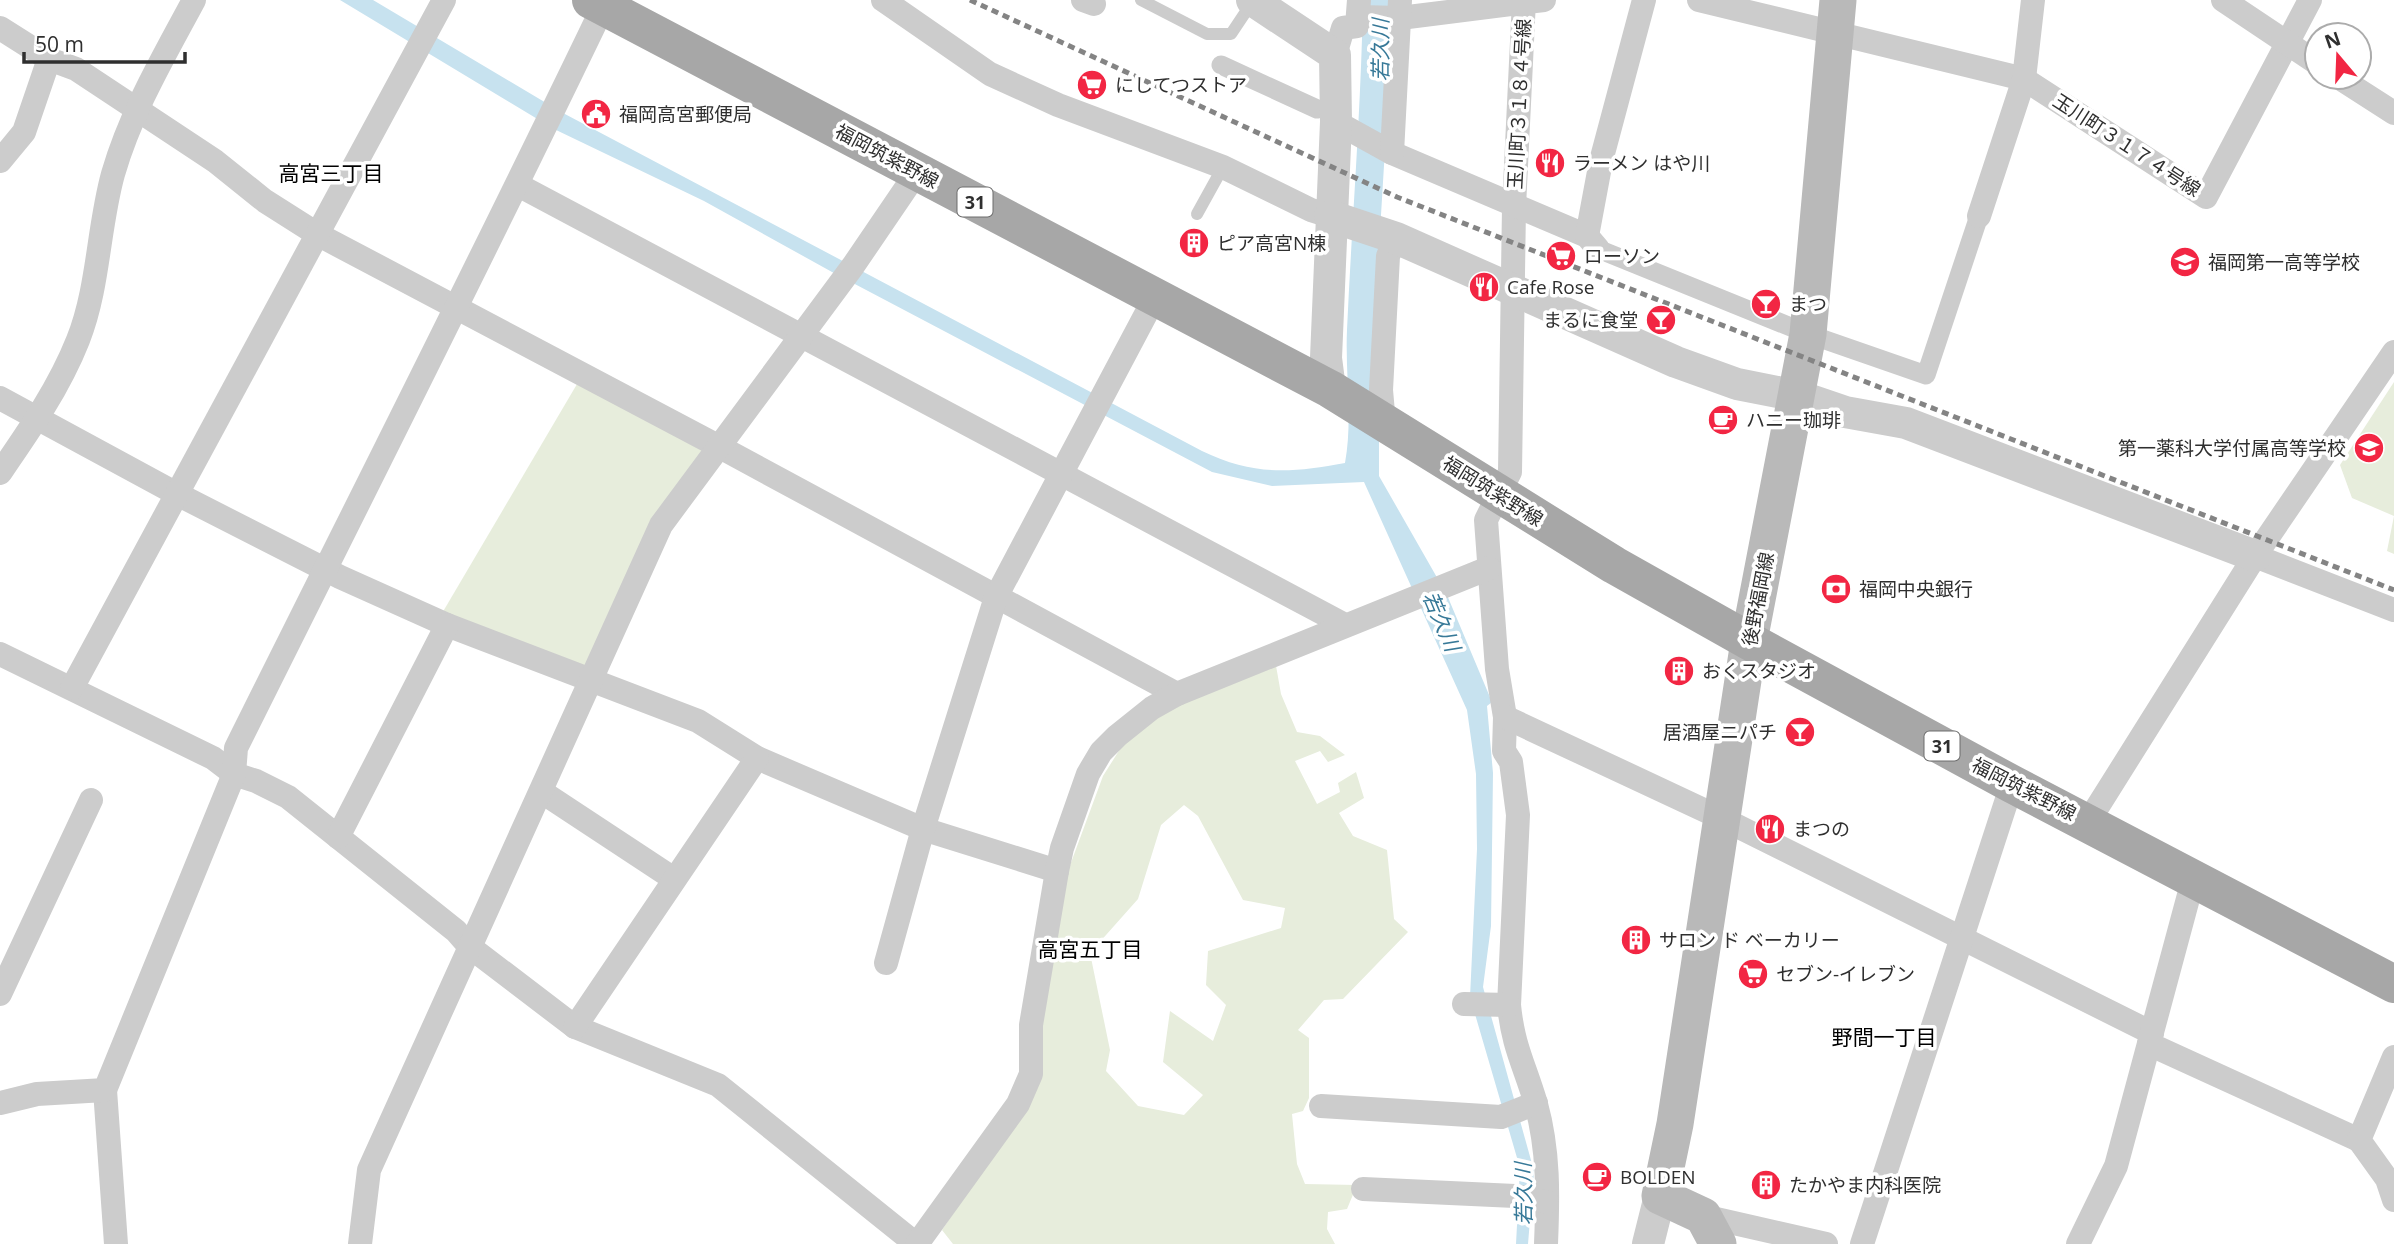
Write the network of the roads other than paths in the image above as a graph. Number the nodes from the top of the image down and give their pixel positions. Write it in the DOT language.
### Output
graph roads {
  1 [pos="194,0"];
  2 [pos="444,0"];
  3 [pos="883,0"];
  4 [pos="1142,0"];
  5 [pos="1252,0"];
  6 [pos="1644,0"];
  7 [pos="1699,0"];
  8 [pos="2034,0"];
  9 [pos="2224,0"];
  10 [pos="2310,0"];
  11 [pos="1530,1"];
  12 [pos="597,3"];
  13 [pos="1359,9"];
  14 [pos="1400,9"];
  15 [pos="1837,17"];
  16 [pos="0,28"];
  17 [pos="2287,43"];
  18 [pos="2303,54"];
  19 [pos="1335,55"];
  20 [pos="49,60"];
  21 [pos="1221,65"];
  22 [pos="2024,79"];
  23 [pos="2360,91"];
  24 [pos="135,110"];
  25 [pos="2394,113"];
  26 [pos="1336,121"];
  27 [pos="1392,153"];
  28 [pos="0,161"];
  29 [pos="1223,167"];
  30 [pos="917,172"];
  31 [pos="519,185"];
  32 [pos="1514,207"];
  33 [pos="1197,214"];
  34 [pos="1979,216"];
  35 [pos="1339,218"];
  36 [pos="317,234"];
  37 [pos="1391,237"];
  38 [pos="1592,243"];
  39 [pos="1514,289"];
  40 [pos="1155,296"];
  41 [pos="456,307"];
  42 [pos="1808,334"];
  43 [pos="800,336"];
  44 [pos="2394,352"];
  45 [pos="1798,396"];
  46 [pos="0,398"];
  47 [pos="1362,410"];
  48 [pos="38,417"];
  49 [pos="718,446"];
  50 [pos="0,473"];
  51 [pos="1061,476"];
  52 [pos="1498,494"];
  53 [pos="177,495"];
  54 [pos="2255,556"];
  55 [pos="323,568"];
  56 [pos="1489,568"];
  57 [pos="996,597"];
  58 [pos="2394,610"];
  59 [pos="447,625"];
  60 [pos="1345,625"];
  61 [pos="1749,641"];
  62 [pos="0,654"];
  63 [pos="590,680"];
  64 [pos="72,688"];
  65 [pos="1177,694"];
  66 [pos="1505,717"];
  67 [pos="757,758"];
  68 [pos="234,774"];
  69 [pos="2012,784"];
  70 [pos="542,792"];
  71 [pos="91,800"];
  72 [pos="1723,819"];
  73 [pos="2088,822"];
  74 [pos="923,829"];
  75 [pos="338,837"];
  76 [pos="1057,871"];
  77 [pos="674,879"];
  78 [pos="2193,880"];
  79 [pos="1960,939"];
  80 [pos="470,947"];
  81 [pos="886,963"];
  82 [pos="2394,984"];
  83 [pos="0,994"];
  84 [pos="1464,1004"];
  85 [pos="1504,1005"];
  86 [pos="575,1027"];
  87 [pos="2151,1038"];
  88 [pos="2394,1057"];
  89 [pos="105,1090"];
  90 [pos="0,1103"];
  91 [pos="1533,1104"];
  92 [pos="1321,1106"];
  93 [pos="2359,1140"];
  94 [pos="1363,1189"];
  95 [pos="1660,1196"];
  96 [pos="2394,1200"];
  97 [pos="1544,1202"];
  98 [pos="1710,1230"];
  99 [pos="116,1244"];
  100 [pos="357,1244"];
  101 [pos="916,1244"];
  102 [pos="1546,1244"];
  103 [pos="1648,1244"];
  104 [pos="1826,1244"];
  105 [pos="1862,1244"];
  106 [pos="2078,1244"];
  1 -- 24 [label="street"];
  2 -- 36 [label="street"];
  3 -- 29 [label="street"];
  4 -- 5 [label="lane"];
  5 -- 19 [label="street"];
  6 -- 38 [label="street"];
  7 -- 15 [label="street, 玉川町３１７４号線"];
  8 -- 22 [label="street"];
  9 -- 17 [label="street"];
  10 -- 17 [label="street, 玉川町３１７４号線"];
  11 -- 14 [label="street"];
  11 -- 32 [label="street, 玉川町３１８４号線"];
  12 -- 30 [label="main road, 福岡筑紫野線 / 31"];
  12 -- 31 [label="street"];
  13 -- 14 [label="street"];
  13 -- 19 [label="street"];
  14 -- 27 [label="street"];
  15 -- 22 [label="street, 玉川町３１７４号線"];
  15 -- 42 [label="main road, 後野福岡線"];
  16 -- 20 [label="street"];
  17 -- 18 [label="street"];
  17 -- 22 [label="street, 玉川町３１７４号線"];
  19 -- 26 [label="street"];
  20 -- 24 [label="street"];
  20 -- 28 [label="street"];
  21 -- 26 [label="street"];
  22 -- 34 [label="street"];
  23 -- 25 [label="street"];
  24 -- 36 [label="street"];
  24 -- 48 [label="street"];
  26 -- 27 [label="street"];
  26 -- 35 [label="street"];
  27 -- 32 [label="street"];
  29 -- 33 [label="lane"];
  29 -- 35 [label="street"];
  30 -- 40 [label="main road, 福岡筑紫野線 / 31"];
  30 -- 43 [label="street"];
  31 -- 41 [label="street"];
  31 -- 43 [label="street"];
  32 -- 38 [label="street"];
  32 -- 39 [label="street, 玉川町３１８４号線"];
  34 -- 42 [label="street"];
  35 -- 37 [label="street"];
  35 -- 47 [label="street"];
  36 -- 41 [label="street"];
  36 -- 53 [label="street"];
  37 -- 39 [label="street"];
  37 -- 47 [label="street"];
  38 -- 42 [label="street"];
  39 -- 45 [label="street"];
  39 -- 52 [label="street, 玉川町３１８４号線"];
  40 -- 47 [label="main road, 福岡筑紫野線 / 31"];
  40 -- 51 [label="street"];
  41 -- 49 [label="street"];
  41 -- 55 [label="street"];
  42 -- 45 [label="main road, 後野福岡線"];
  43 -- 49 [label="street"];
  43 -- 51 [label="street"];
  44 -- 54 [label="street"];
  45 -- 54 [label="street"];
  45 -- 61 [label="main road, 後野福岡線"];
  46 -- 48 [label="street"];
  47 -- 52 [label="main road, 福岡筑紫野線 / 31"];
  48 -- 50 [label="street"];
  48 -- 53 [label="street"];
  49 -- 57 [label="street"];
  49 -- 63 [label="street"];
  51 -- 57 [label="street"];
  51 -- 60 [label="street"];
  52 -- 56 [label="street, 玉川町３１８４号線"];
  52 -- 61 [label="main road, 福岡筑紫野線 / 31"];
  53 -- 55 [label="street"];
  53 -- 64 [label="street"];
  54 -- 58 [label="street"];
  54 -- 73 [label="street"];
  55 -- 59 [label="street"];
  55 -- 68 [label="street"];
  56 -- 60 [label="street"];
  56 -- 66 [label="street, 玉川町３１８４号線"];
  57 -- 65 [label="street"];
  57 -- 74 [label="street"];
  59 -- 63 [label="street"];
  59 -- 75 [label="street"];
  60 -- 65 [label="street"];
  61 -- 69 [label="main road, 福岡筑紫野線 / 31"];
  61 -- 72 [label="main road, 後野福岡線"];
  62 -- 64 [label="street"];
  63 -- 67 [label="street"];
  63 -- 70 [label="street"];
  64 -- 68 [label="street"];
  65 -- 76 [label="street"];
  66 -- 72 [label="street"];
  66 -- 85 [label="street, 玉川町３１８４号線"];
  67 -- 74 [label="street"];
  67 -- 77 [label="street"];
  68 -- 75 [label="street"];
  68 -- 89 [label="street"];
  69 -- 73 [label="main road, 福岡筑紫野線 / 31"];
  69 -- 79 [label="street"];
  70 -- 77 [label="street"];
  70 -- 80 [label="street"];
  71 -- 83 [label="street"];
  72 -- 79 [label="street"];
  72 -- 95 [label="main road, 後野福岡線"];
  73 -- 78 [label="main road, 福岡筑紫野線 / 31"];
  74 -- 76 [label="street"];
  74 -- 81 [label="street"];
  75 -- 80 [label="street"];
  76 -- 101 [label="street"];
  77 -- 86 [label="street"];
  78 -- 82 [label="main road, 福岡筑紫野線 / 31"];
  78 -- 87 [label="street"];
  79 -- 87 [label="street"];
  79 -- 105 [label="street"];
  80 -- 86 [label="street"];
  80 -- 100 [label="street"];
  84 -- 85 [label="street"];
  85 -- 91 [label="street, 玉川町３１８４号線"];
  86 -- 101 [label="street"];
  87 -- 93 [label="street"];
  87 -- 106 [label="street"];
  88 -- 93 [label="street"];
  89 -- 90 [label="street"];
  89 -- 99 [label="street"];
  91 -- 92 [label="street"];
  91 -- 97 [label="street, 玉川町３１８４号線"];
  93 -- 96 [label="street"];
  94 -- 97 [label="street"];
  95 -- 98 [label="main road"];
  95 -- 103 [label="street"];
  97 -- 102 [label="street, 玉川町３１８４号線"];
  98 -- 104 [label="street"];
}
